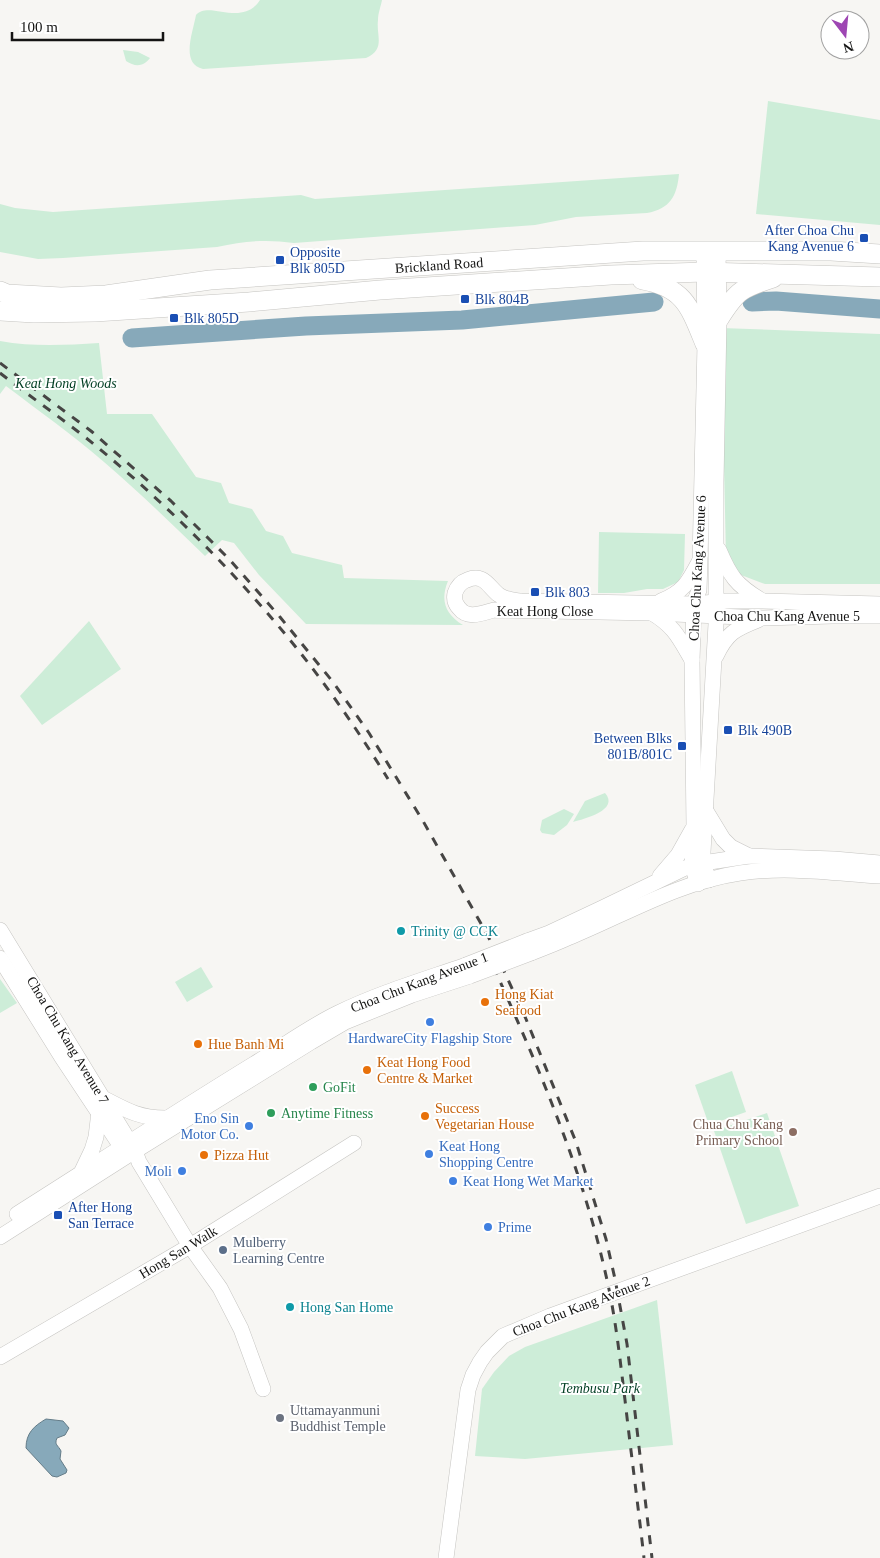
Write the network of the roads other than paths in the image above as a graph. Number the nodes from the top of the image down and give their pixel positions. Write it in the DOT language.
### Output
graph roads {
  1 [pos="711,251"];
  2 [pos="880,254"];
  3 [pos="711,272"];
  4 [pos="787,274"];
  5 [pos="611,275"];
  6 [pos="880,277"];
  7 [pos="0,291"];
  8 [pos="0,311"];
  9 [pos="719,319"];
  10 [pos="705,344"];
  11 [pos="716,544"];
  12 [pos="700,561"];
  13 [pos="761,601"];
  14 [pos="880,604"];
  15 [pos="655,608"];
  16 [pos="716,609"];
  17 [pos="694,610"];
  18 [pos="880,616"];
  19 [pos="763,618"];
  20 [pos="714,659"];
  21 [pos="692,660"];
  22 [pos="706,811"];
  23 [pos="694,826"];
  24 [pos="749,856"];
  25 [pos="880,862"];
  26 [pos="698,864"];
  27 [pos="880,876"];
  28 [pos="703,882"];
  29 [pos="653,884"];
  30 [pos="621,899"];
  31 [pos="637,906"];
  32 [pos="2,938"];
  33 [pos="529,947"];
  34 [pos="0,958"];
  35 [pos="468,971"];
  36 [pos="101,1105"];
  37 [pos="165,1118"];
  38 [pos="354,1144"];
  39 [pos="130,1152"];
  40 [pos="82,1171"];
  41 [pos="880,1196"];
  42 [pos="0,1224"];
  43 [pos="0,1237"];
  44 [pos="190,1246"];
  45 [pos="0,1356"];
  46 [pos="263,1389"];
  47 [pos="446,1558"];
  1 -- 2 [label="main road, Brickland Road"];
  1 -- 3 [label="street, Choa Chu Kang Avenue 6"];
  1 -- 7 [label="main road, Brickland Road"];
  3 -- 4 [label="main road, Brickland Road"];
  3 -- 5 [label="main road, Brickland Road"];
  3 -- 9 [label="street, Choa Chu Kang Avenue 6"];
  3 -- 10 [label="street, Choa Chu Kang Avenue 6"];
  4 -- 6 [label="main road, Brickland Road"];
  4 -- 9 [label="main road"];
  5 -- 8 [label="main road, Brickland Road"];
  5 -- 10 [label="main road"];
  9 -- 11 [label="street, Choa Chu Kang Avenue 6"];
  10 -- 12 [label="street, Choa Chu Kang Avenue 6"];
  11 -- 13 [label="street"];
  11 -- 16 [label="street, Choa Chu Kang Avenue 6"];
  12 -- 15 [label="street"];
  12 -- 17 [label="street, Choa Chu Kang Avenue 6"];
  13 -- 14 [label="street, Choa Chu Kang Avenue 5"];
  13 -- 16 [label="street, Choa Chu Kang Avenue 5"];
  15 -- 15 [label="street, Keat Hong Close"];
  15 -- 17 [label="street, Keat Hong Close"];
  15 -- 21 [label="street"];
  16 -- 17 [label="street, Choa Chu Kang Avenue 5"];
  16 -- 19 [label="street, Choa Chu Kang Avenue 5"];
  16 -- 20 [label="street, Choa Chu Kang Avenue 6"];
  17 -- 21 [label="street, Choa Chu Kang Avenue 6"];
  18 -- 19 [label="street, Choa Chu Kang Avenue 5"];
  19 -- 20 [label="street"];
  20 -- 22 [label="street, Choa Chu Kang Avenue 6"];
  21 -- 23 [label="street, Choa Chu Kang Avenue 6"];
  22 -- 24 [label="street"];
  22 -- 26 [label="street, Choa Chu Kang Avenue 6"];
  23 -- 26 [label="street, Choa Chu Kang Avenue 6"];
  23 -- 29 [label="street"];
  24 -- 25 [label="street, Choa Chu Kang Avenue 1"];
  24 -- 26 [label="street, Choa Chu Kang Avenue 1"];
  26 -- 28 [label="street, Choa Chu Kang Avenue 6"];
  26 -- 29 [label="street, Choa Chu Kang Avenue 1"];
  27 -- 28 [label="street, Choa Chu Kang Avenue 1"];
  28 -- 31 [label="street, Choa Chu Kang Avenue 1"];
  29 -- 30 [label="street, Choa Chu Kang Avenue 1"];
  30 -- 31 [label="street"];
  30 -- 33 [label="street, Choa Chu Kang Avenue 1"];
  31 -- 33 [label="street, Choa Chu Kang Avenue 1"];
  32 -- 36 [label="street, Choa Chu Kang Avenue 7"];
  33 -- 35 [label="street, Choa Chu Kang Avenue 1, bridge"];
  34 -- 36 [label="street, Choa Chu Kang Avenue 7"];
  35 -- 37 [label="street, Choa Chu Kang Avenue 1"];
  35 -- 39 [label="street, Choa Chu Kang Avenue 1"];
  36 -- 37 [label="street"];
  36 -- 39 [label="street, Choa Chu Kang Avenue 7"];
  36 -- 40 [label="street"];
  37 -- 39 [label="street, Choa Chu Kang Avenue 1"];
  38 -- 44 [label="street, Hong San Walk"];
  39 -- 40 [label="street, Choa Chu Kang Avenue 1"];
  39 -- 43 [label="street, Choa Chu Kang Avenue 1"];
  39 -- 44 [label="street, Choa Chu Kang Avenue 7"];
  40 -- 42 [label="street, Choa Chu Kang Avenue 1"];
  41 -- 47 [label="street, Choa Chu Kang Avenue 2"];
  44 -- 45 [label="street, Hong San Walk"];
  44 -- 46 [label="street, Choa Chu Kang Avenue 7"];
}
